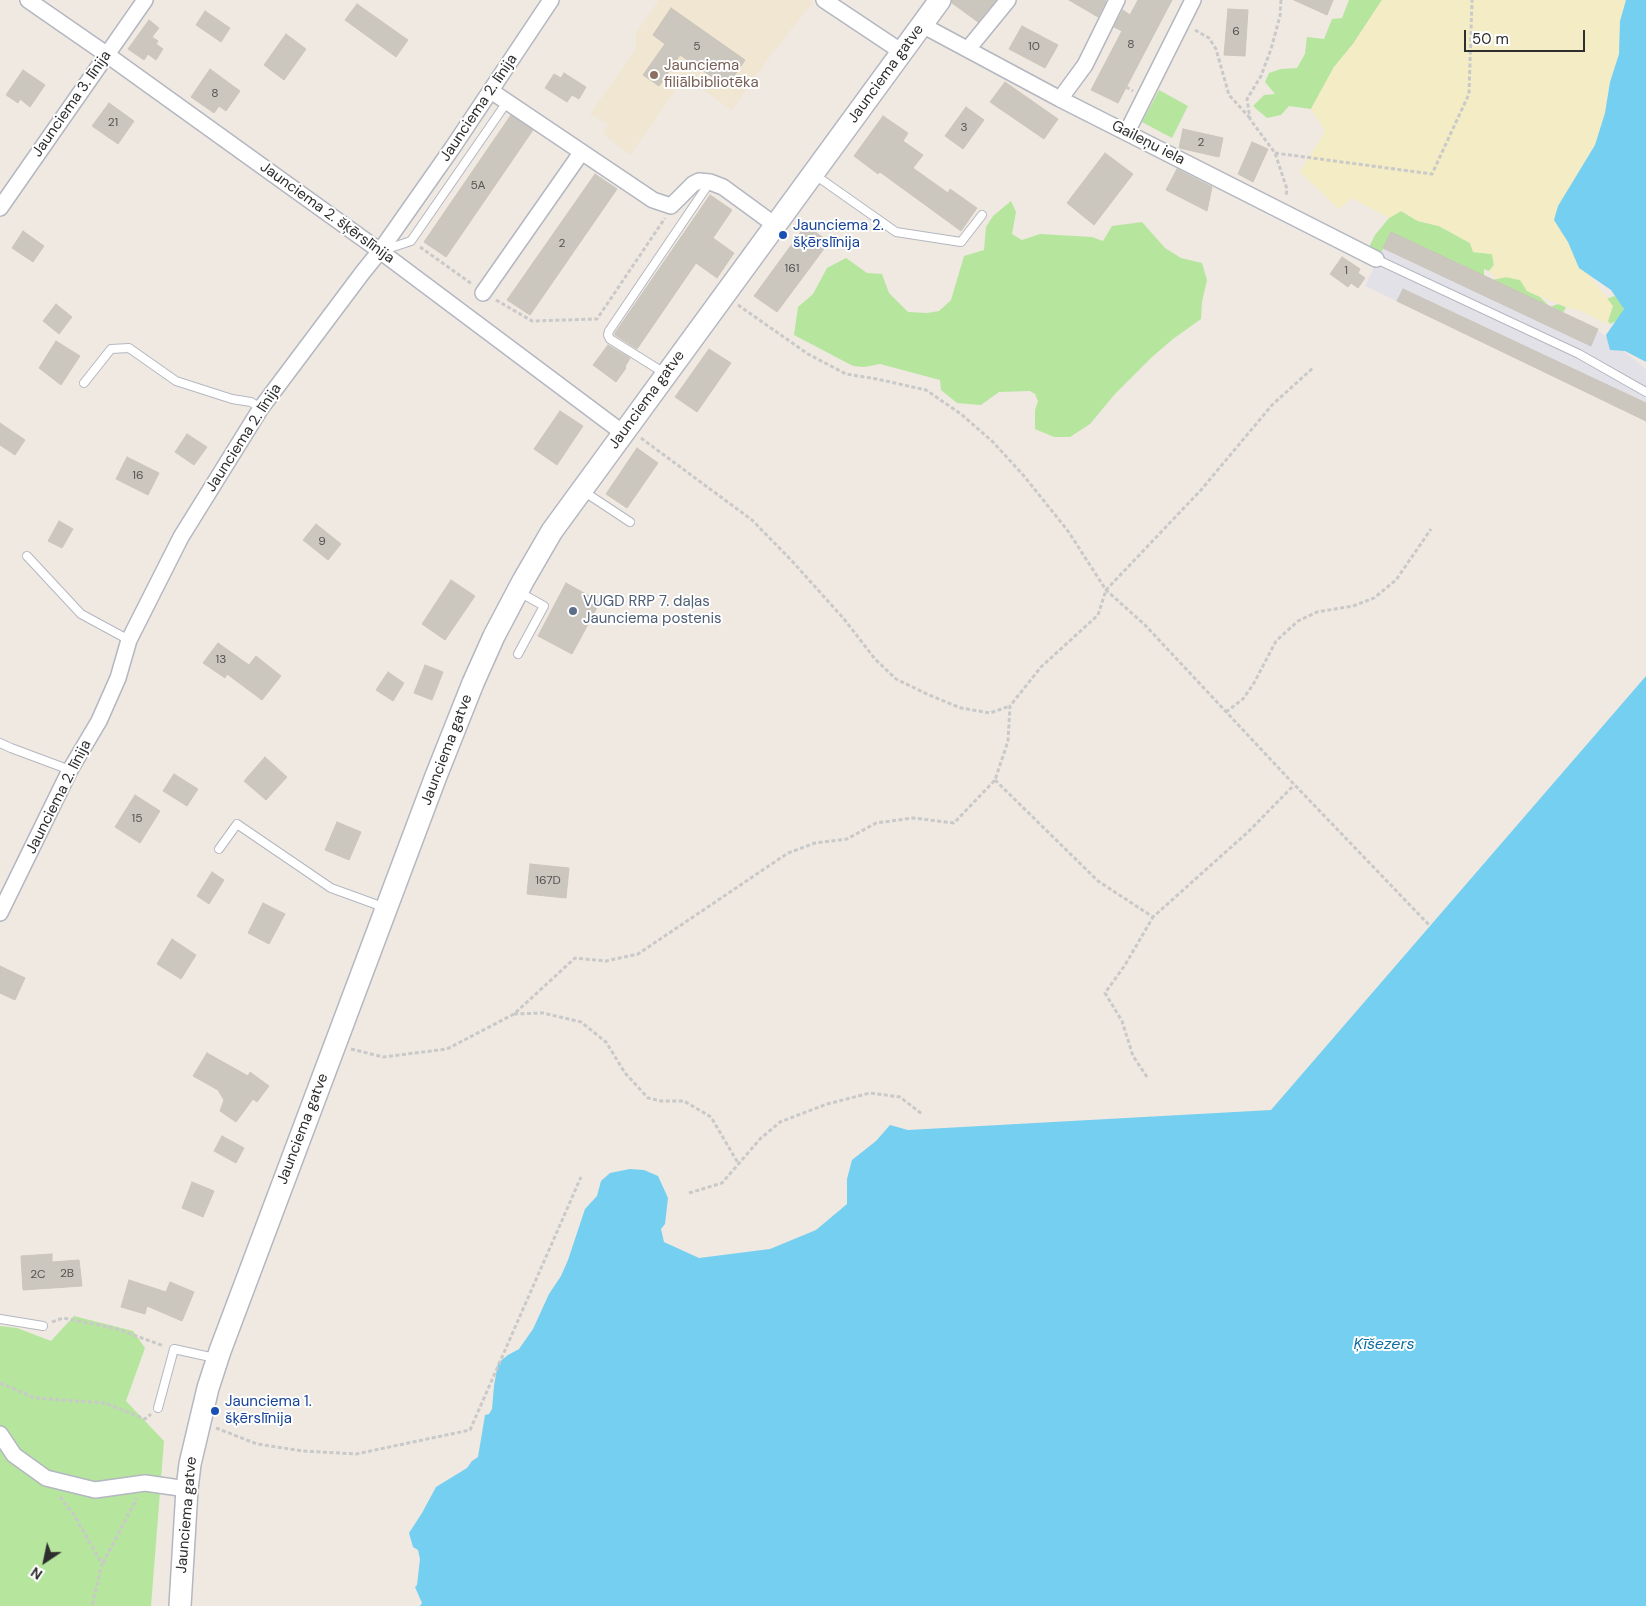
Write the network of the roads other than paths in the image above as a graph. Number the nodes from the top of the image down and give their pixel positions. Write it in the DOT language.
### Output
graph roads {
  1 [pos="28,0"];
  2 [pos="145,0"];
  3 [pos="551,0"];
  4 [pos="824,0"];
  5 [pos="940,0"];
  6 [pos="1008,0"];
  7 [pos="1118,0"];
  8 [pos="1193,0"];
  9 [pos="922,25"];
  10 [pos="968,50"];
  11 [pos="902,52"];
  12 [pos="106,54"];
  13 [pos="491,91"];
  14 [pos="1060,99"];
  15 [pos="507,102"];
  16 [pos="1126,132"];
  17 [pos="581,152"];
  18 [pos="813,174"];
  19 [pos="710,182"];
  20 [pos="0,208"];
  21 [pos="982,215"];
  22 [pos="775,225"];
  23 [pos="380,251"];
  24 [pos="1376,260"];
  25 [pos="483,293"];
  26 [pos="666,374"];
  27 [pos="84,383"];
  28 [pos="1646,392"];
  29 [pos="260,408"];
  30 [pos="625,430"];
  31 [pos="581,490"];
  32 [pos="630,522"];
  33 [pos="27,556"];
  34 [pos="518,591"];
  35 [pos="129,640"];
  36 [pos="518,654"];
  37 [pos="0,743"];
  38 [pos="70,770"];
  39 [pos="219,849"];
  40 [pos="386,910"];
  41 [pos="0,913"];
  42 [pos="0,1319"];
  43 [pos="42,1326"];
  44 [pos="217,1358"];
  45 [pos="158,1408"];
  46 [pos="0,1434"];
  47 [pos="187,1489"];
  48 [pos="180,1606"];
  1 -- 12 [label="street, Jaunciema 2. šķērslīnija"];
  2 -- 12 [label="street, Jaunciema 3. līnija"];
  3 -- 13 [label="street, Jaunciema 2. līnija"];
  4 -- 11 [label="street"];
  5 -- 9 [label="main road, Jaunciema gatve"];
  6 -- 10 [label="street"];
  7 -- 14 [label="street"];
  8 -- 16 [label="street"];
  9 -- 10 [label="street, Gaileņu iela"];
  9 -- 11 [label="main road, Jaunciema gatve"];
  10 -- 14 [label="street, Gaileņu iela"];
  11 -- 18 [label="main road, Jaunciema gatve"];
  12 -- 20 [label="street, Jaunciema 3. līnija"];
  12 -- 23 [label="street, Jaunciema 2. šķērslīnija"];
  13 -- 15 [label="street"];
  13 -- 23 [label="street, Jaunciema 2. līnija"];
  14 -- 16 [label="street, Gaileņu iela"];
  15 -- 17 [label="street"];
  15 -- 23 [label="lane"];
  16 -- 24 [label="street, Gaileņu iela"];
  17 -- 19 [label="street"];
  17 -- 25 [label="street"];
  18 -- 21 [label="lane"];
  18 -- 22 [label="main road, Jaunciema gatve"];
  19 -- 22 [label="street"];
  19 -- 26 [label="lane"];
  22 -- 26 [label="main road, Jaunciema gatve"];
  23 -- 29 [label="street, Jaunciema 2. līnija"];
  23 -- 30 [label="street, Jaunciema 2. šķērslīnija"];
  24 -- 28 [label="lane"];
  26 -- 30 [label="main road, Jaunciema gatve"];
  27 -- 29 [label="lane"];
  29 -- 35 [label="street, Jaunciema 2. līnija"];
  30 -- 31 [label="main road, Jaunciema gatve"];
  31 -- 32 [label="lane"];
  31 -- 34 [label="main road, Jaunciema gatve"];
  33 -- 35 [label="lane"];
  34 -- 36 [label="lane"];
  34 -- 40 [label="main road, Jaunciema gatve"];
  35 -- 38 [label="street, Jaunciema 2. līnija"];
  37 -- 38 [label="lane"];
  38 -- 41 [label="street, Jaunciema 2. līnija"];
  39 -- 40 [label="lane"];
  40 -- 44 [label="main road, Jaunciema gatve"];
  42 -- 43 [label="lane"];
  44 -- 45 [label="lane"];
  44 -- 47 [label="main road, Jaunciema gatve"];
  46 -- 47 [label="street"];
  47 -- 48 [label="main road, Jaunciema gatve"];
}
